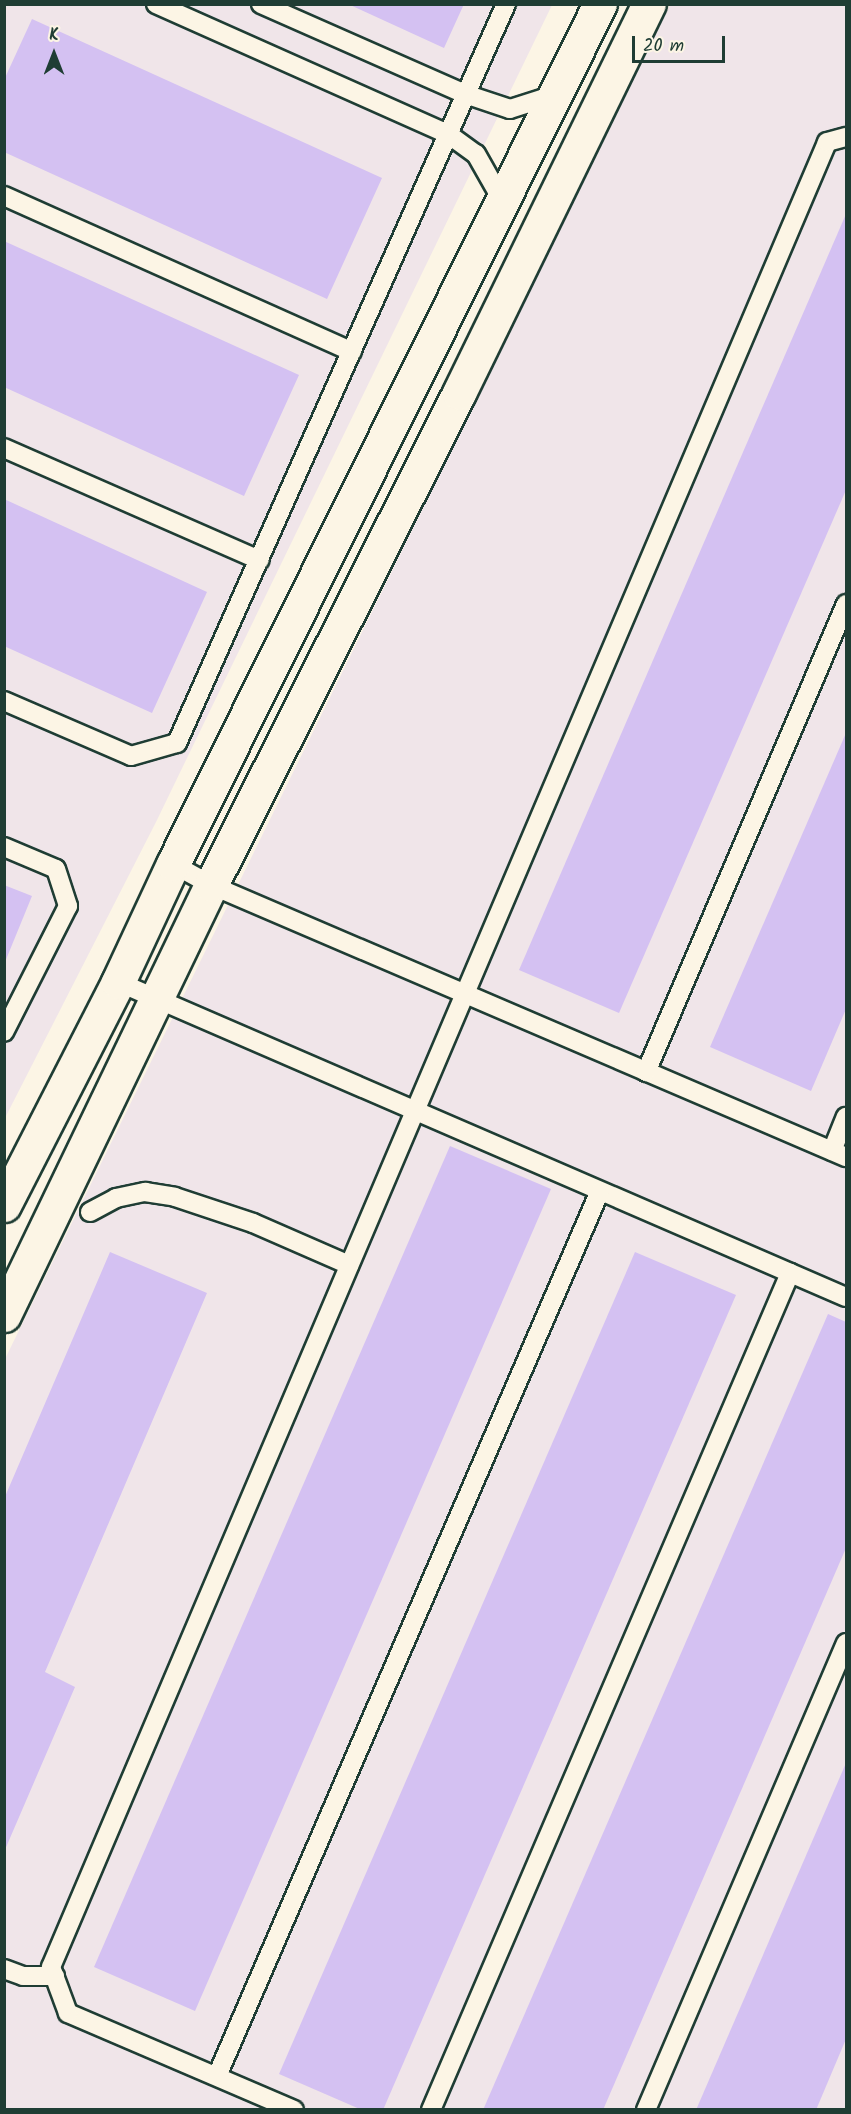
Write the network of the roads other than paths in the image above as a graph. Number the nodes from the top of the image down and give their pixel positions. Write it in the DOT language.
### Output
graph roads {
  1 [pos="156,4"];
  2 [pos="261,4"];
  3 [pos="506,4"];
  4 [pos="600,4"];
  5 [pos="649,4"];
  6 [pos="465,94"];
  7 [pos="554,96"];
  8 [pos="448,134"];
  9 [pos="846,137"];
  10 [pos="4,196"];
  11 [pos="502,200"];
  12 [pos="352,352"];
  13 [pos="4,448"];
  14 [pos="259,560"];
  15 [pos="846,604"];
  16 [pos="4,701"];
  17 [pos="4,847"];
  18 [pos="173,864"];
  19 [pos="211,885"];
  20 [pos="118,982"];
  21 [pos="464,994"];
  22 [pos="156,1000"];
  23 [pos="10,1007"];
  24 [pos="4,1032"];
  25 [pos="646,1072"];
  26 [pos="414,1111"];
  27 [pos="846,1117"];
  28 [pos="839,1154"];
  29 [pos="600,1191"];
  30 [pos="4,1205"];
  31 [pos="90,1212"];
  32 [pos="349,1265"];
  33 [pos="790,1273"];
  34 [pos="846,1297"];
  35 [pos="4,1315"];
  36 [pos="846,1643"];
  37 [pos="4,1969"];
  38 [pos="55,1976"];
  39 [pos="217,2076"];
  40 [pos="294,2109"];
  41 [pos="431,2109"];
  42 [pos="646,2109"];
  1 -- 8 [label="lane"];
  2 -- 6 [label="lane"];
  3 -- 6 [label="lane"];
  4 -- 7 [label="street"];
  5 -- 19 [label="street"];
  6 -- 7 [label="lane"];
  6 -- 8 [label="lane"];
  7 -- 11 [label="street"];
  8 -- 11 [label="lane"];
  8 -- 12 [label="lane"];
  9 -- 21 [label="lane"];
  10 -- 12 [label="lane"];
  11 -- 18 [label="street"];
  12 -- 14 [label="lane"];
  13 -- 14 [label="lane"];
  14 -- 16 [label="lane"];
  15 -- 25 [label="lane"];
  17 -- 23 [label="lane"];
  18 -- 19 [label="lane"];
  18 -- 20 [label="street"];
  19 -- 21 [label="lane"];
  19 -- 22 [label="street"];
  20 -- 22 [label="lane"];
  20 -- 30 [label="street"];
  21 -- 25 [label="lane"];
  21 -- 26 [label="lane"];
  22 -- 26 [label="lane"];
  22 -- 35 [label="street"];
  23 -- 24 [label="lane"];
  25 -- 28 [label="lane"];
  26 -- 29 [label="lane"];
  26 -- 32 [label="lane"];
  27 -- 28 [label="lane"];
  29 -- 33 [label="lane"];
  29 -- 39 [label="lane"];
  31 -- 32 [label="lane"];
  32 -- 38 [label="lane"];
  33 -- 34 [label="lane"];
  33 -- 41 [label="lane"];
  36 -- 42 [label="lane"];
  37 -- 38 [label="lane"];
  38 -- 39 [label="lane"];
  39 -- 40 [label="lane"];
}
